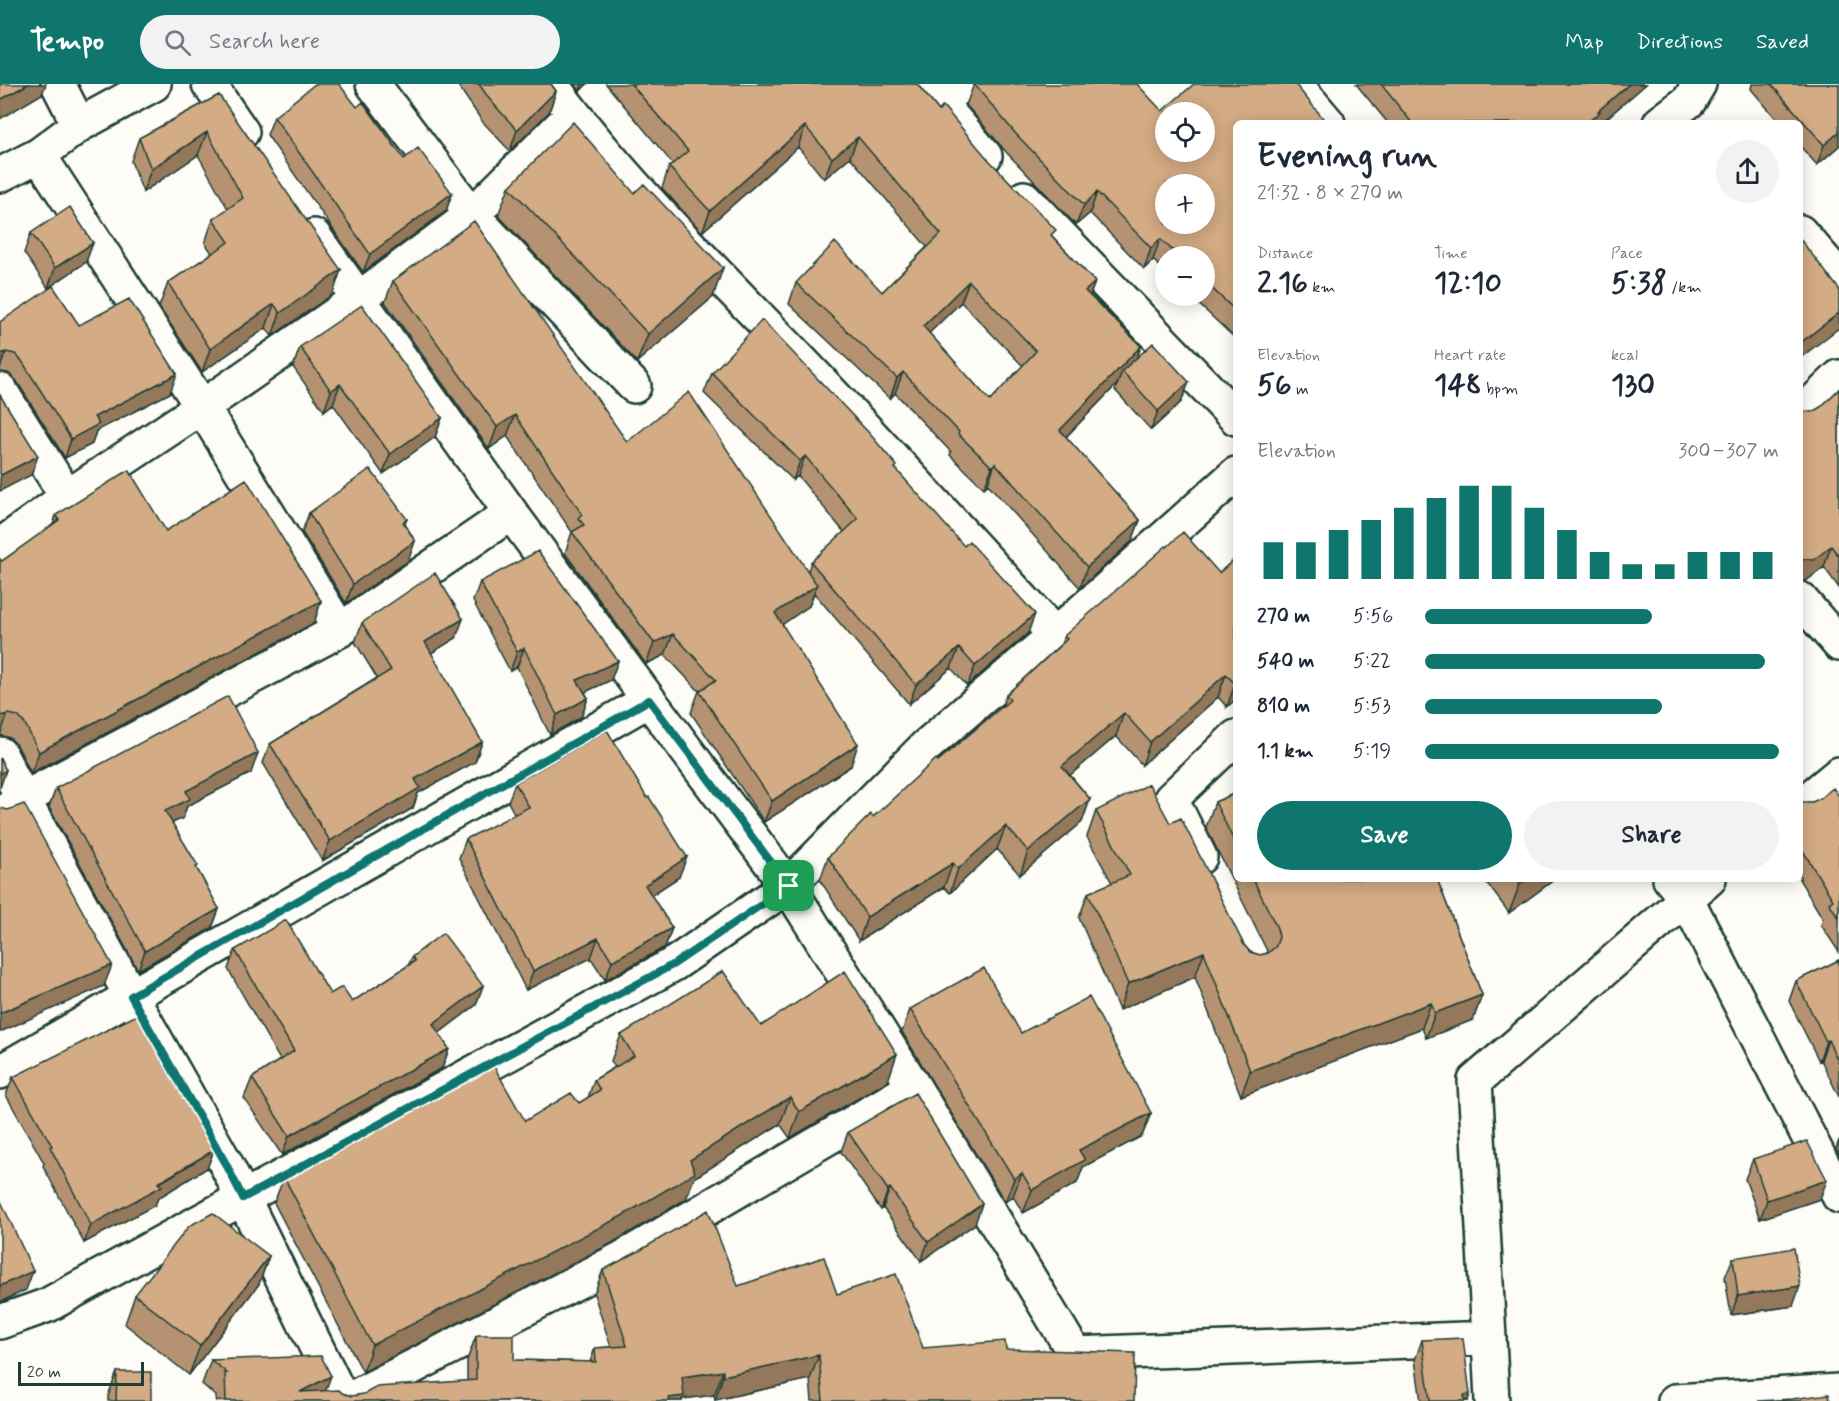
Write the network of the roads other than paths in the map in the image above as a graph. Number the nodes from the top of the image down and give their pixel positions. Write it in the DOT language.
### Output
graph roads {
  1 [pos="57,84"];
  2 [pos="154,84"];
  3 [pos="209,84"];
  4 [pos="373,84"];
  5 [pos="551,84"];
  6 [pos="1295,84"];
  7 [pos="942,90"];
  8 [pos="1692,98"];
  9 [pos="573,114"];
  10 [pos="1325,120"];
  11 [pos="1664,120"];
  12 [pos="79,125"];
  13 [pos="256,152"];
  14 [pos="39,155"];
  15 [pos="0,175"];
  16 [pos="297,211"];
  17 [pos="472,215"];
  18 [pos="1803,235"];
  19 [pos="1839,277"];
  20 [pos="358,299"];
  21 [pos="1839,377"];
  22 [pos="634,386"];
  23 [pos="0,390"];
  24 [pos="202,407"];
  25 [pos="1803,412"];
  26 [pos="1233,415"];
  27 [pos="1233,477"];
  28 [pos="67,497"];
  29 [pos="512,513"];
  30 [pos="0,546"];
  31 [pos="1803,602"];
  32 [pos="340,630"];
  33 [pos="1055,635"];
  34 [pos="1839,644"];
  35 [pos="649,700"];
  36 [pos="1233,740"];
  37 [pos="0,754"];
  38 [pos="1836,785"];
  39 [pos="1803,804"];
  40 [pos="12,806"];
  41 [pos="1211,880"];
  42 [pos="1688,885"];
  43 [pos="789,886"];
  44 [pos="131,996"];
  45 [pos="0,1072"];
  46 [pos="914,1087"];
  47 [pos="1839,1196"];
  48 [pos="243,1198"];
  49 [pos="0,1322"];
  50 [pos="1489,1338"];
  51 [pos="1839,1391"];
  52 [pos="343,1401"];
  53 [pos="348,1401"];
  54 [pos="1492,1401"];
  55 [pos="1674,1401"];
  1 -- 12 [label="street"];
  2 -- 12 [label="street"];
  3 -- 13 [label="street"];
  4 -- 17 [label="street"];
  5 -- 9 [label="street"];
  6 -- 10 [label="street"];
  7 -- 26 [label="street"];
  8 -- 11 [label="street"];
  9 -- 17 [label="street"];
  9 -- 33 [label="street"];
  12 -- 14 [label="street"];
  14 -- 15 [label="street"];
  14 -- 24 [label="street"];
  16 -- 20 [label="street"];
  17 -- 20 [label="street"];
  17 -- 22 [label="street"];
  18 -- 19 [label="street"];
  20 -- 24 [label="street"];
  20 -- 29 [label="street"];
  21 -- 25 [label="street"];
  23 -- 28 [label="street"];
  24 -- 28 [label="street"];
  24 -- 32 [label="street"];
  27 -- 33 [label="street"];
  28 -- 30 [label="street"];
  29 -- 32 [label="street"];
  29 -- 35 [label="street"];
  31 -- 34 [label="street"];
  32 -- 40 [label="street"];
  33 -- 43 [label="street"];
  35 -- 43 [label="street"];
  35 -- 44 [label="street"];
  36 -- 41 [label="street"];
  37 -- 40 [label="street"];
  38 -- 39 [label="street"];
  40 -- 44 [label="street"];
  42 -- 47 [label="street"];
  42 -- 50 [label="street"];
  43 -- 46 [label="street"];
  43 -- 48 [label="street"];
  44 -- 45 [label="street"];
  44 -- 48 [label="street"];
  46 -- 50 [label="street"];
  46 -- 53 [label="street"];
  48 -- 49 [label="street"];
  48 -- 52 [label="street"];
  50 -- 54 [label="street"];
  51 -- 55 [label="street"];
}
